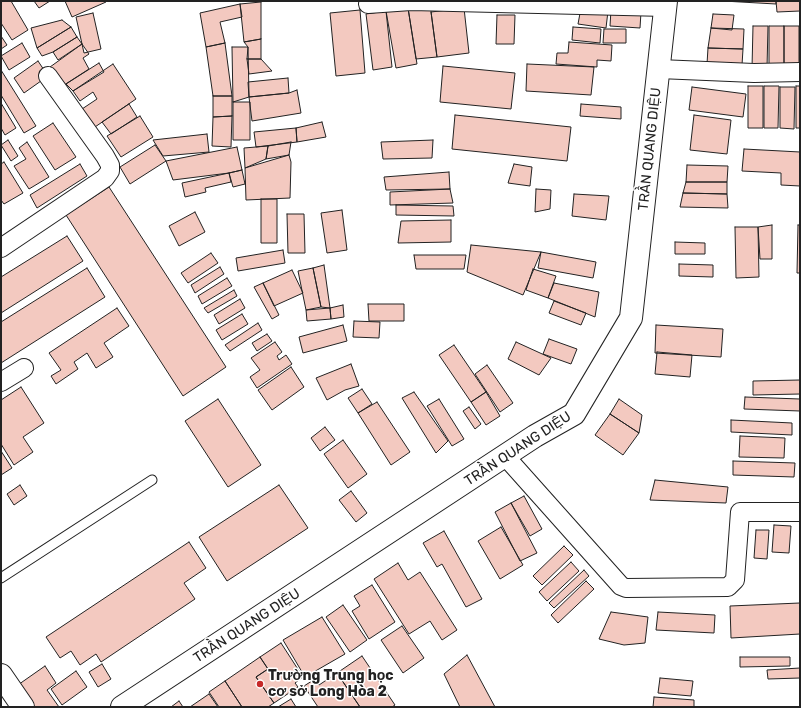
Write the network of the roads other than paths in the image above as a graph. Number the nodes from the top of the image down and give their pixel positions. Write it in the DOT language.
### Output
graph roads {
  1 [pos="368,4"];
  2 [pos="666,4"];
  3 [pos="659,69"];
  4 [pos="800,72"];
  5 [pos="48,76"];
  6 [pos="1,248"];
  7 [pos="24,368"];
  8 [pos="1,382"];
  9 [pos="505,456"];
  10 [pos="152,480"];
  11 [pos="800,512"];
  12 [pos="1,578"];
  13 [pos="1,675"];
  14 [pos="23,707"];
  15 [pos="122,707"];
  1 -- 2 [label="street"];
  2 -- 3 [label="street, TRẦN QUANG DIỆU"];
  3 -- 4 [label="street"];
  3 -- 9 [label="street, TRẦN QUANG DIỆU"];
  5 -- 6 [label="street"];
  7 -- 8 [label="street"];
  9 -- 11 [label="street"];
  9 -- 15 [label="street, TRẦN QUANG DIỆU"];
  10 -- 12 [label="lane"];
  13 -- 14 [label="street"];
}
